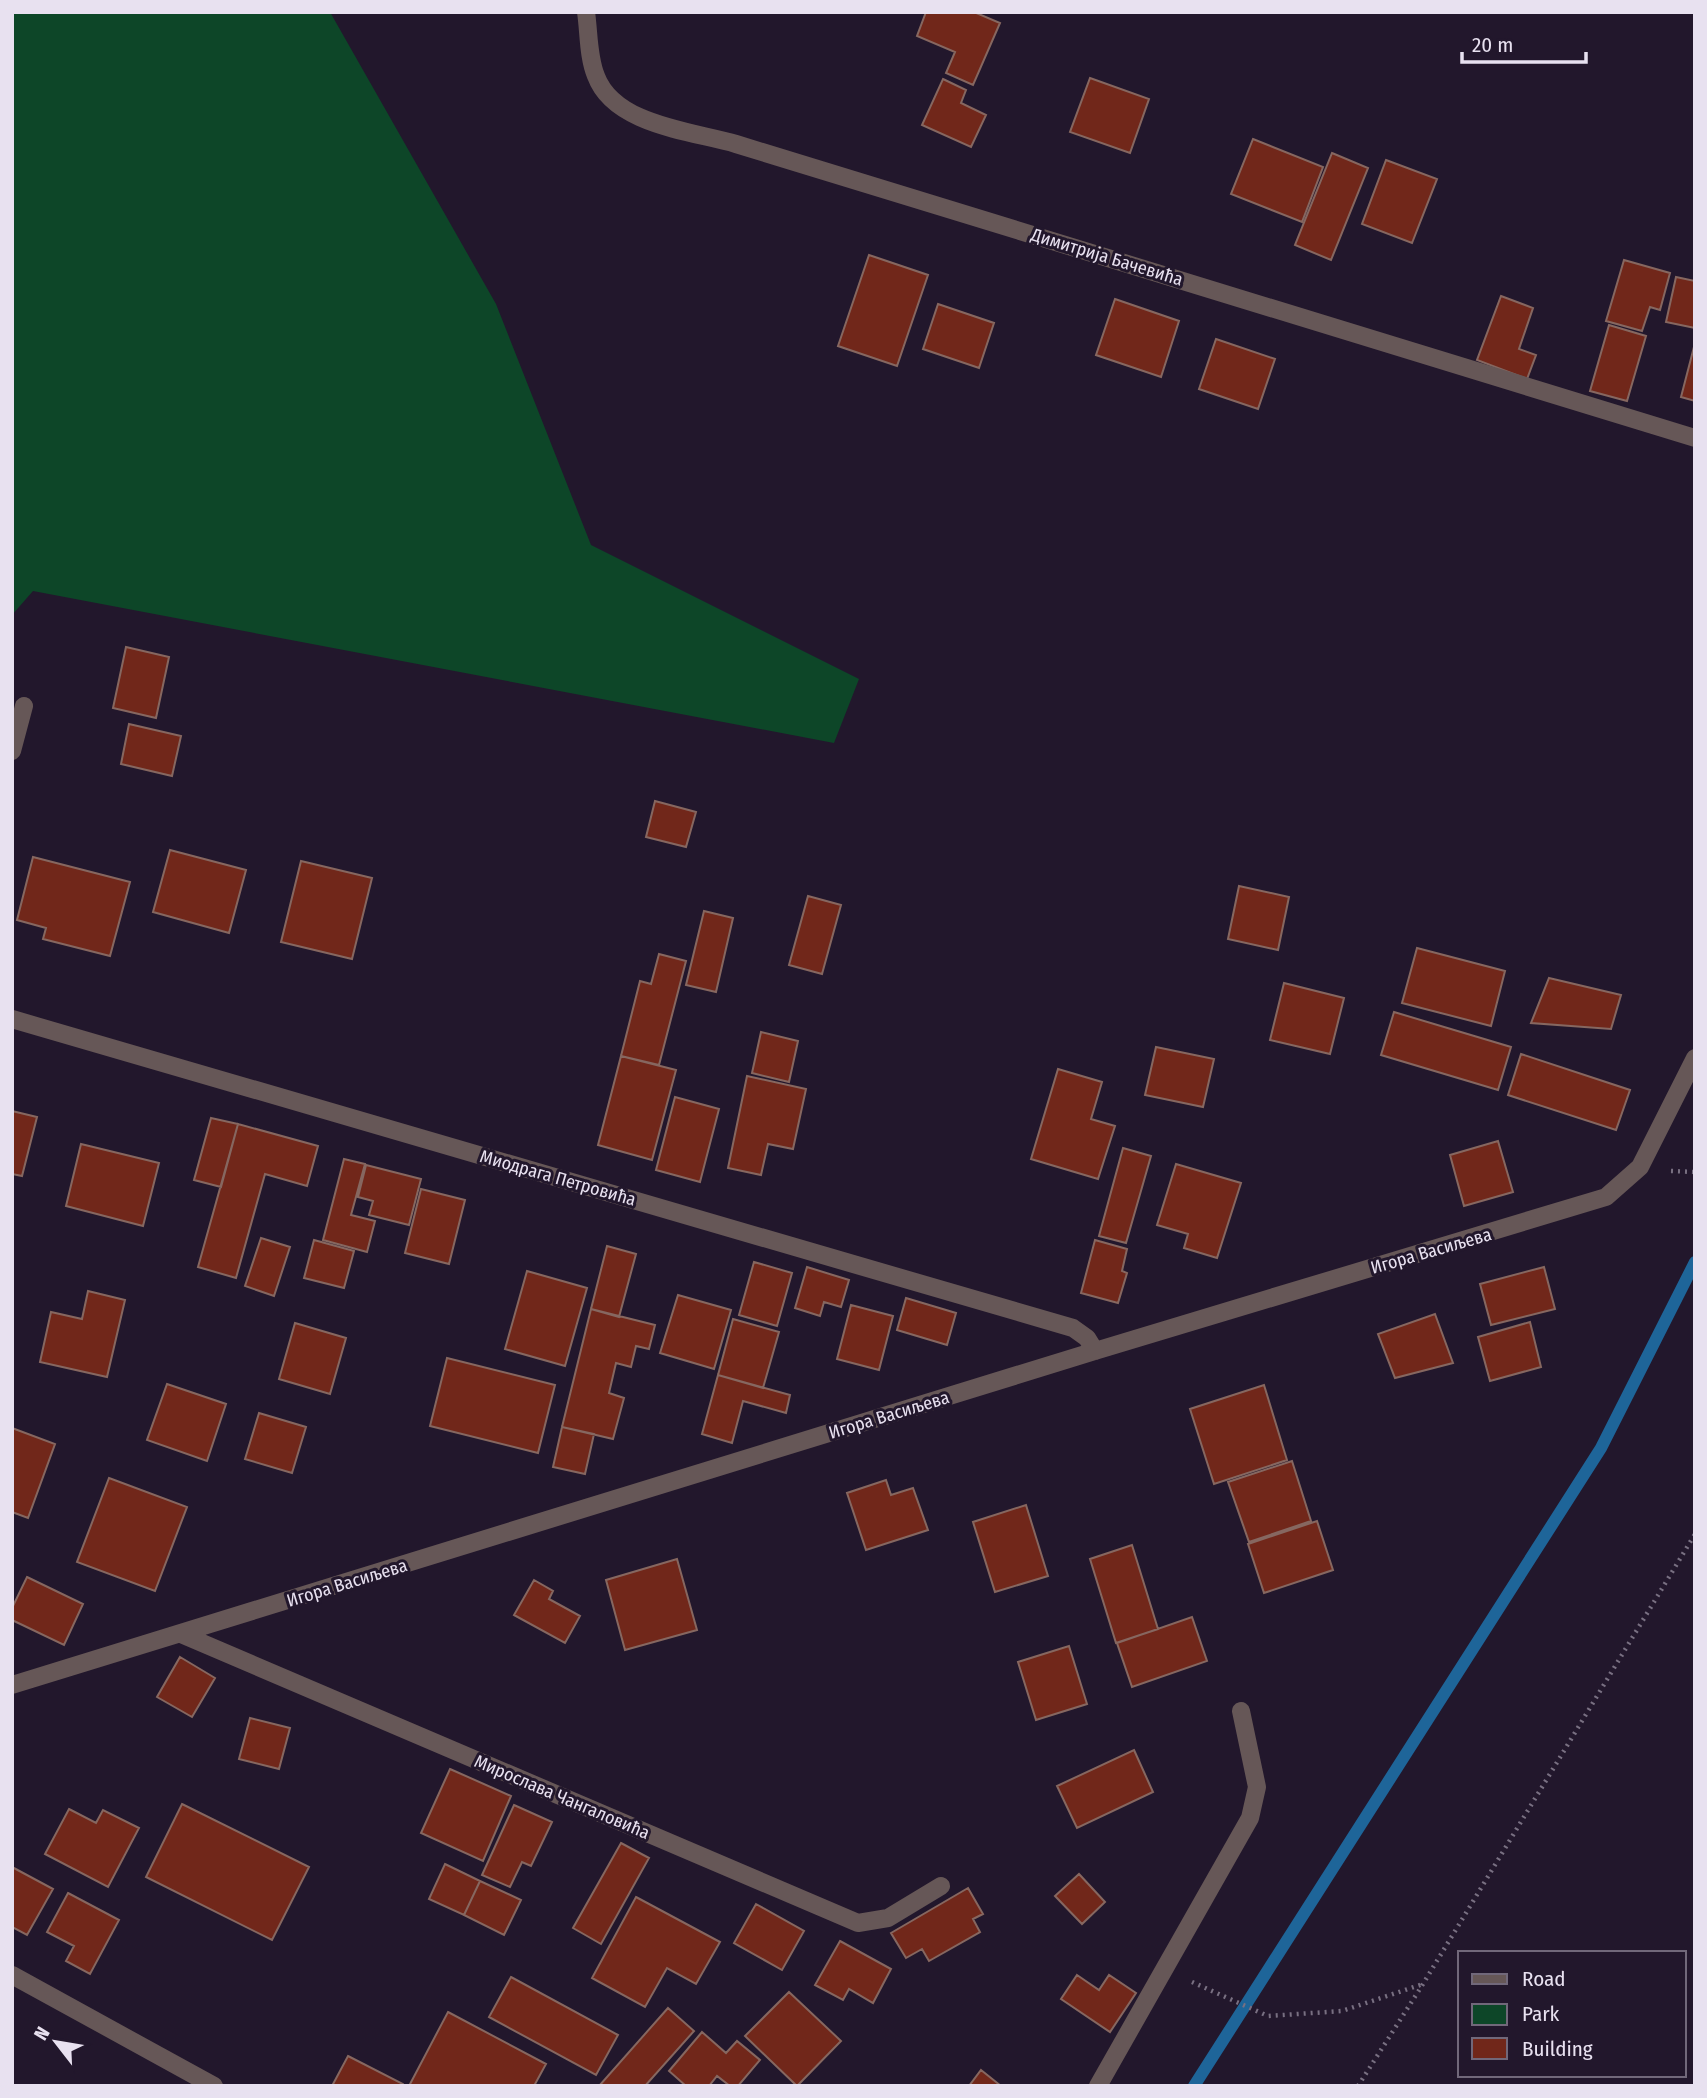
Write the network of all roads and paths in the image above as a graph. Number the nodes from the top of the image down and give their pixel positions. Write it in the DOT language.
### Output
graph roads {
  1 [pos="586,12"];
  2 [pos="1695,438"];
  3 [pos="24,706"];
  4 [pos="12,751"];
  5 [pos="12,1019"];
  6 [pos="1695,1058"];
  7 [pos="1095,1350"];
  8 [pos="1695,1534"];
  9 [pos="181,1634"];
  10 [pos="12,1685"];
  11 [pos="1241,1711"];
  12 [pos="941,1886"];
  13 [pos="1166,1970"];
  14 [pos="12,1975"];
  15 [pos="1423,1984"];
  16 [pos="214,2086"];
  17 [pos="1098,2086"];
  18 [pos="1358,2086"];
  1 -- 2 [label="street, Димитрија Бачевића"];
  3 -- 4 [label="street"];
  5 -- 7 [label="street, Миодрага Петровића"];
  6 -- 7 [label="street, Игора Васиљева"];
  7 -- 9 [label="street, Игора Васиљева"];
  8 -- 15 [label="path"];
  9 -- 10 [label="street, Игора Васиљева"];
  9 -- 12 [label="street, Мирослава Чангаловића"];
  11 -- 13 [label="street"];
  13 -- 15 [label="path"];
  13 -- 17 [label="street"];
  14 -- 16 [label="street"];
  15 -- 18 [label="path"];
}
